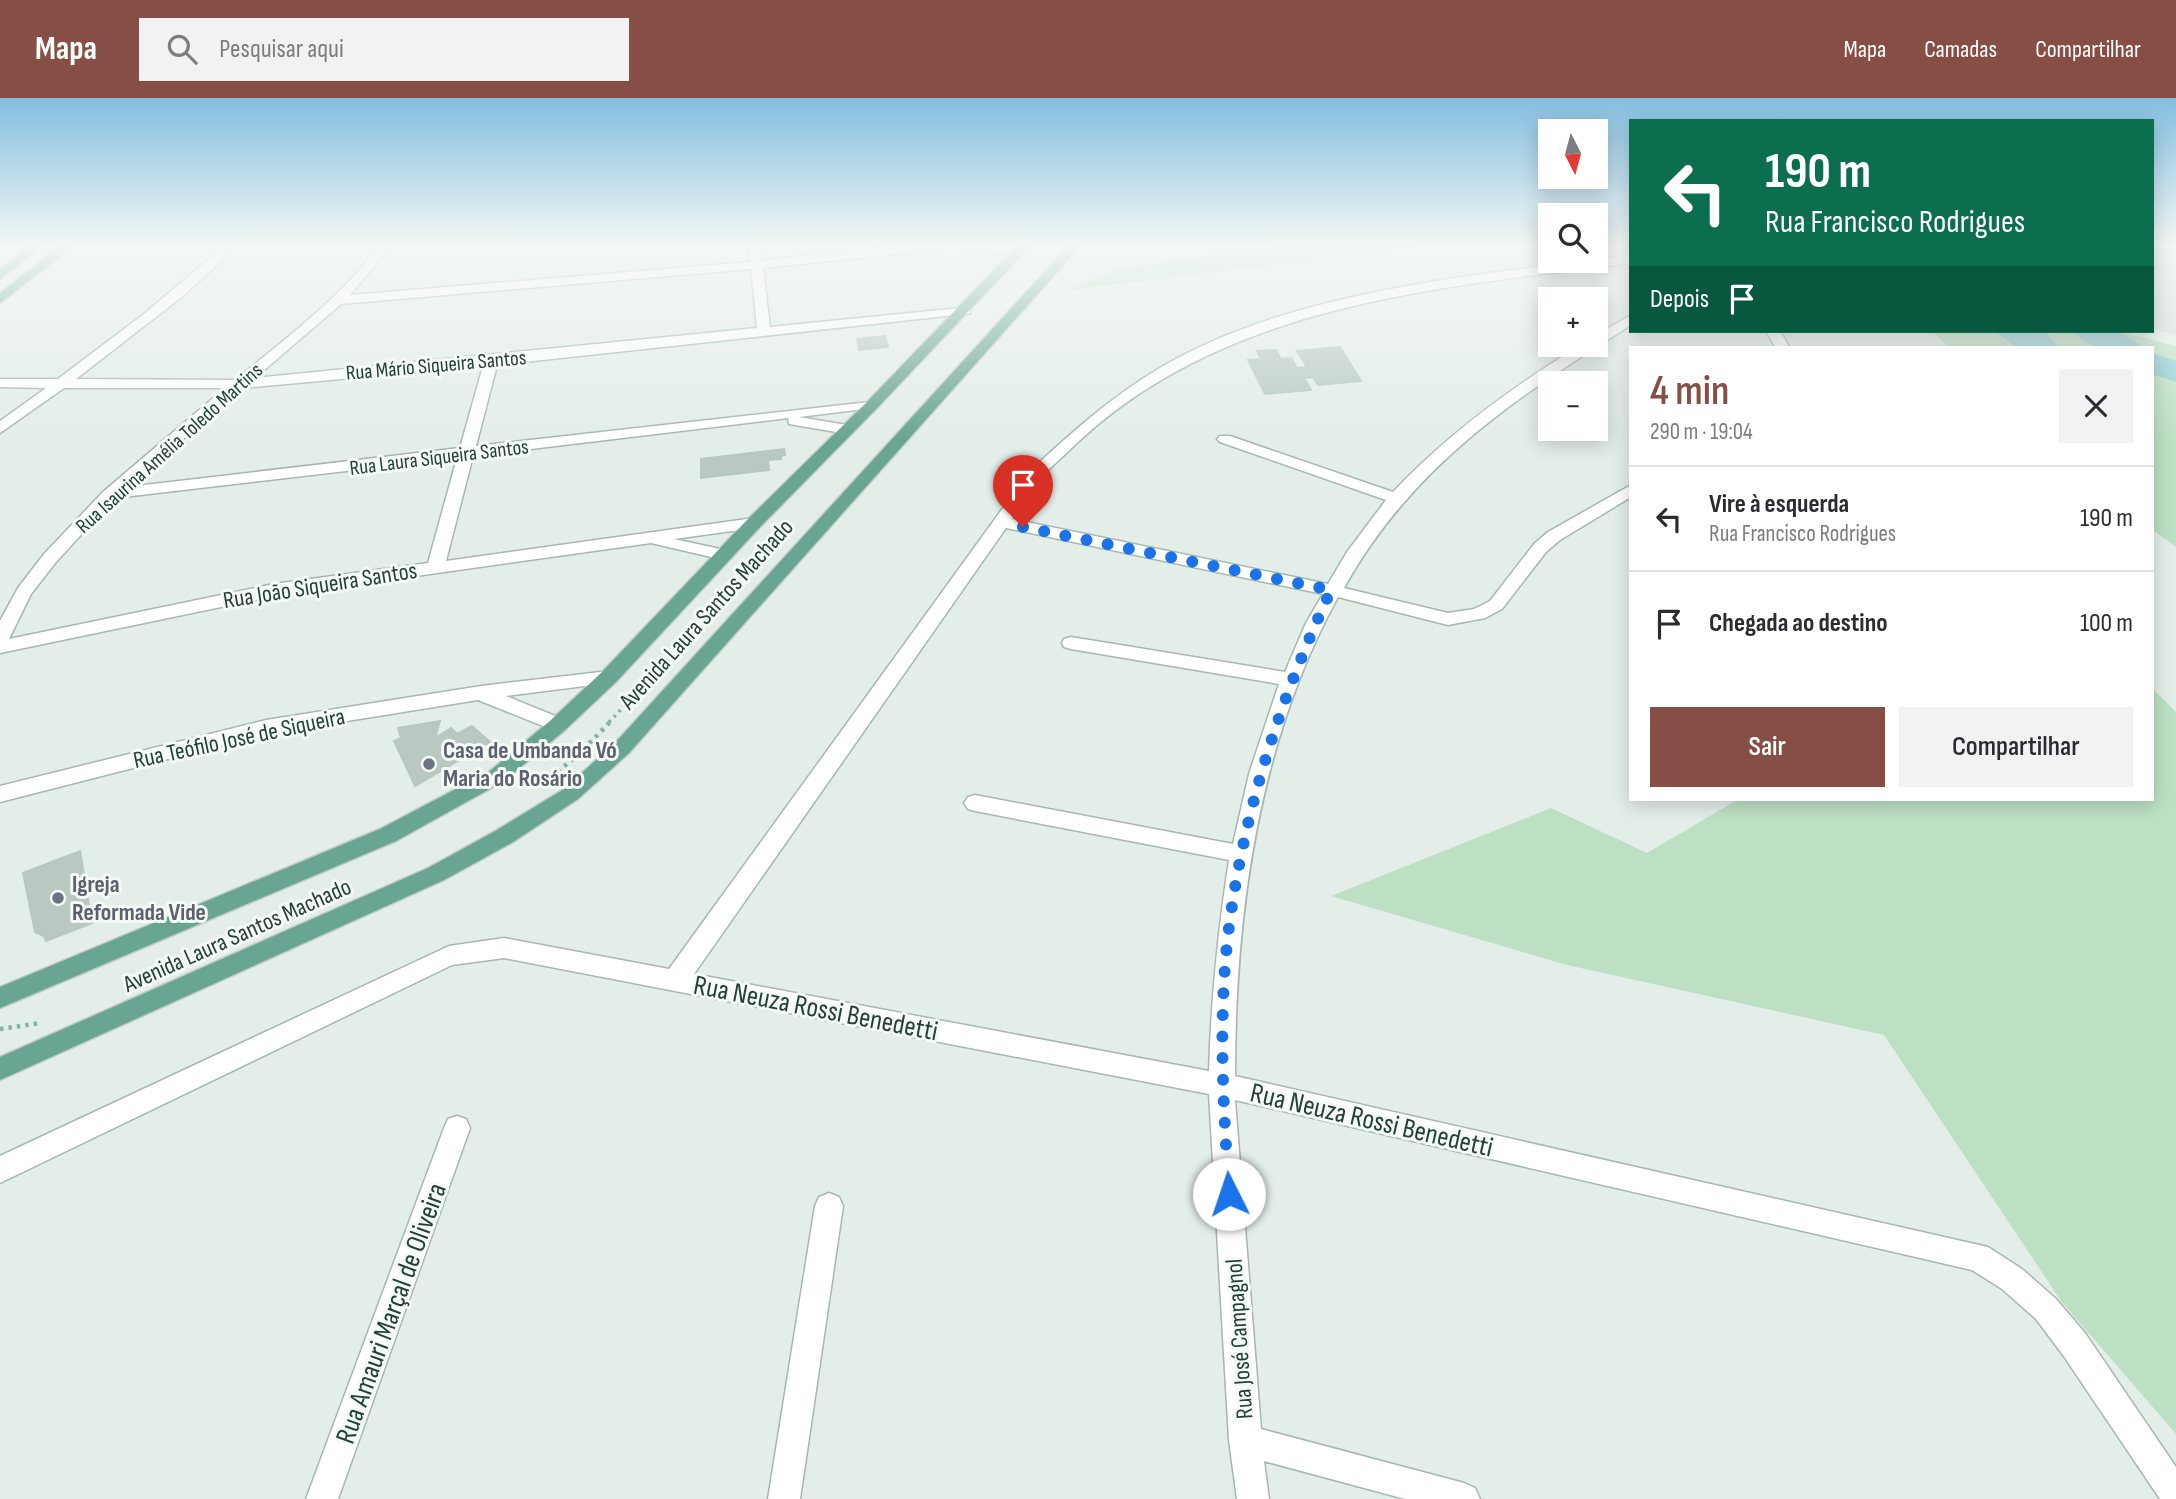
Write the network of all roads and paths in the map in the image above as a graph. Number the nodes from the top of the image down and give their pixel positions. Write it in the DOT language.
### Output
graph roads {
  1 [pos="157,309"];
  2 [pos="326,309"];
  3 [pos="761,309"];
  4 [pos="1017,309"];
  5 [pos="1318,309"];
  6 [pos="965,310"];
  7 [pos="1629,320"];
  8 [pos="871,322"];
  9 [pos="764,331"];
  10 [pos="945,331"];
  11 [pos="1608,333"];
  12 [pos="1571,357"];
  13 [pos="491,361"];
  14 [pos="0,383"];
  15 [pos="59,384"];
  16 [pos="239,384"];
  17 [pos="873,404"];
  18 [pos="767,417"];
  19 [pos="0,428"];
  20 [pos="848,429"];
  21 [pos="1225,439"];
  22 [pos="465,454"];
  23 [pos="1629,492"];
  24 [pos="111,494"];
  25 [pos="1396,498"];
  26 [pos="1001,522"];
  27 [pos="754,523"];
  28 [pos="643,538"];
  29 [pos="724,555"];
  30 [pos="436,566"];
  31 [pos="1331,590"];
  32 [pos="0,639"];
  33 [pos="1071,643"];
  34 [pos="0,647"];
  35 [pos="609,677"];
  36 [pos="1291,680"];
  37 [pos="481,693"];
  38 [pos="558,725"];
  39 [pos="0,794"];
  40 [pos="975,803"];
  41 [pos="1242,854"];
  42 [pos="675,980"];
  43 [pos="0,998"];
  44 [pos="0,1069"];
  45 [pos="1222,1085"];
  46 [pos="457,1128"];
  47 [pos="0,1170"];
  48 [pos="829,1206"];
  49 [pos="1245,1440"];
  50 [pos="2176,1494"];
  51 [pos="322,1499"];
  52 [pos="784,1499"];
  53 [pos="1253,1499"];
  54 [pos="1464,1499"];
  1 -- 15 [label="street"];
  2 -- 16 [label="street, Rua Isaurina Amélia Toledo Martins"];
  3 -- 9 [label="street"];
  4 -- 44 [label="main road, Avenida Laura Santos Machado"];
  5 -- 26 [label="street"];
  6 -- 8 [label="street, Rua Mário Siqueira Santos"];
  6 -- 10 [label="main road, Avenida Laura Santos Machado"];
  7 -- 11 [label="street"];
  8 -- 9 [label="street, Rua Mário Siqueira Santos"];
  8 -- 10 [label="street, Rua Mário Siqueira Santos"];
  9 -- 13 [label="street, Rua Mário Siqueira Santos"];
  10 -- 17 [label="main road, Avenida Laura Santos Machado"];
  12 -- 25 [label="street, Rua José Campagnol"];
  13 -- 16 [label="street, Rua Mário Siqueira Santos"];
  13 -- 22 [label="street"];
  14 -- 15 [label="street, Rua Mário Siqueira Santos"];
  15 -- 16 [label="street, Rua Mário Siqueira Santos"];
  15 -- 19 [label="street"];
  16 -- 24 [label="street, Rua Isaurina Amélia Toledo Martins"];
  17 -- 18 [label="street, Rua Laura Siqueira Santos"];
  17 -- 20 [label="main road, Avenida Laura Santos Machado"];
  18 -- 20 [label="street, Rua Laura Siqueira Santos"];
  18 -- 22 [label="street, Rua Laura Siqueira Santos"];
  20 -- 27 [label="main road, Avenida Laura Santos Machado"];
  21 -- 25 [label="street"];
  22 -- 24 [label="street, Rua Laura Siqueira Santos"];
  22 -- 30 [label="street"];
  23 -- 31 [label="street"];
  24 -- 32 [label="street, Rua Isaurina Amélia Toledo Martins"];
  25 -- 31 [label="street, Rua José Campagnol"];
  26 -- 31 [label="street"];
  26 -- 42 [label="street"];
  27 -- 28 [label="street, Rua João Siqueira Santos"];
  27 -- 29 [label="main road, Avenida Laura Santos Machado"];
  28 -- 29 [label="street, Rua João Siqueira Santos"];
  28 -- 30 [label="street, Rua João Siqueira Santos"];
  29 -- 35 [label="main road, Avenida Laura Santos Machado"];
  30 -- 34 [label="street, Rua João Siqueira Santos"];
  31 -- 36 [label="street, Rua José Campagnol"];
  33 -- 36 [label="street"];
  35 -- 37 [label="street, Rua Teófilo José de Siqueira"];
  35 -- 38 [label="main road, Avenida Laura Santos Machado"];
  36 -- 41 [label="street, Rua José Campagnol"];
  37 -- 38 [label="street"];
  37 -- 39 [label="street, Rua Teófilo José de Siqueira"];
  38 -- 43 [label="main road, Avenida Laura Santos Machado"];
  40 -- 41 [label="street"];
  41 -- 45 [label="street, Rua José Campagnol"];
  42 -- 45 [label="street, Rua Neuza Rossi Benedetti"];
  42 -- 47 [label="street, Rua Neuza Rossi Benedetti"];
  45 -- 49 [label="street, Rua José Campagnol"];
  45 -- 50 [label="street, Rua Neuza Rossi Benedetti"];
  46 -- 51 [label="street, Rua Amauri Marçal de Oliveira"];
  48 -- 52 [label="street"];
  49 -- 53 [label="street, Rua José Campagnol"];
  49 -- 54 [label="street"];
}
